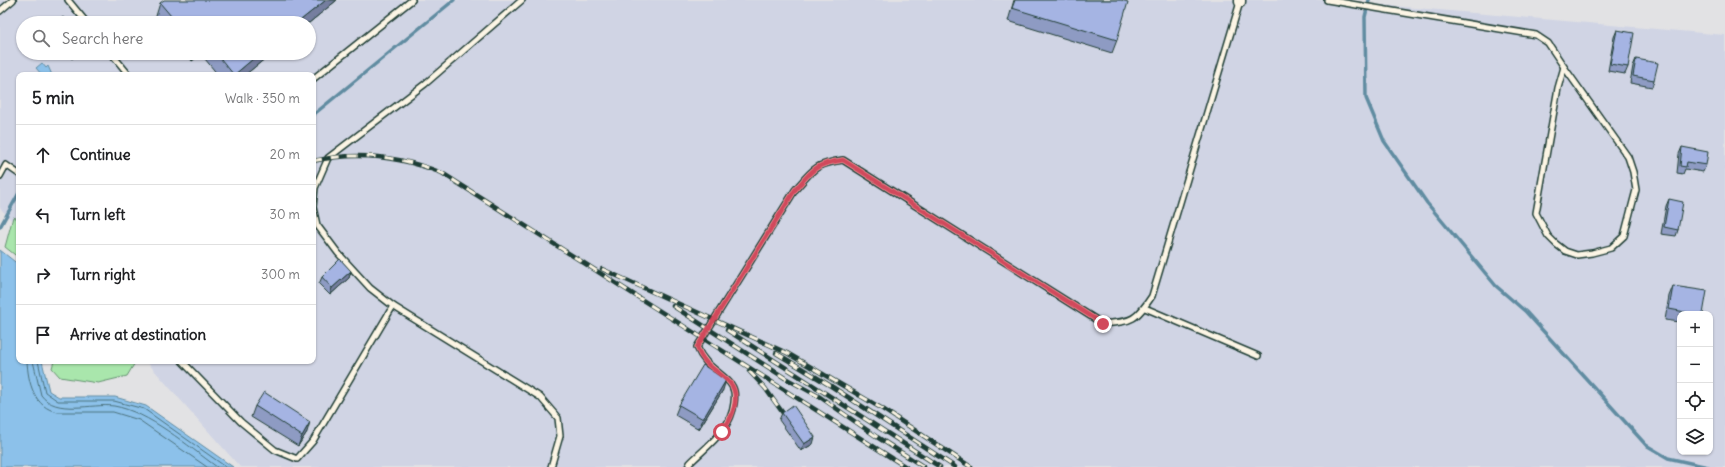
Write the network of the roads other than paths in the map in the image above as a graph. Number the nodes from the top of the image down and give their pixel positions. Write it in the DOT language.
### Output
graph roads {
  1 [pos="13,0"];
  2 [pos="68,0"];
  3 [pos="412,0"];
  4 [pos="522,0"];
  5 [pos="1327,0"];
  6 [pos="1240,1"];
  7 [pos="0,11"];
  8 [pos="81,16"];
  9 [pos="117,60"];
  10 [pos="1564,67"];
  11 [pos="127,72"];
  12 [pos="316,77"];
  13 [pos="16,172"];
  14 [pos="0,176"];
  15 [pos="316,186"];
  16 [pos="316,218"];
  17 [pos="393,306"];
  18 [pos="1145,308"];
  19 [pos="1258,356"];
  20 [pos="185,364"];
  21 [pos="551,467"];
  22 [pos="688,467"];
  1 -- 7 [label="lane"];
  2 -- 8 [label="lane"];
  3 -- 12 [label="lane"];
  4 -- 15 [label="lane"];
  5 -- 10 [label="lane"];
  6 -- 18 [label="lane"];
  9 -- 11 [label="lane"];
  10 -- 10 [label="lane"];
  13 -- 14 [label="lane"];
  16 -- 17 [label="lane"];
  17 -- 20 [label="lane"];
  17 -- 21 [label="lane"];
  18 -- 19 [label="lane"];
  18 -- 22 [label="lane"];
}
